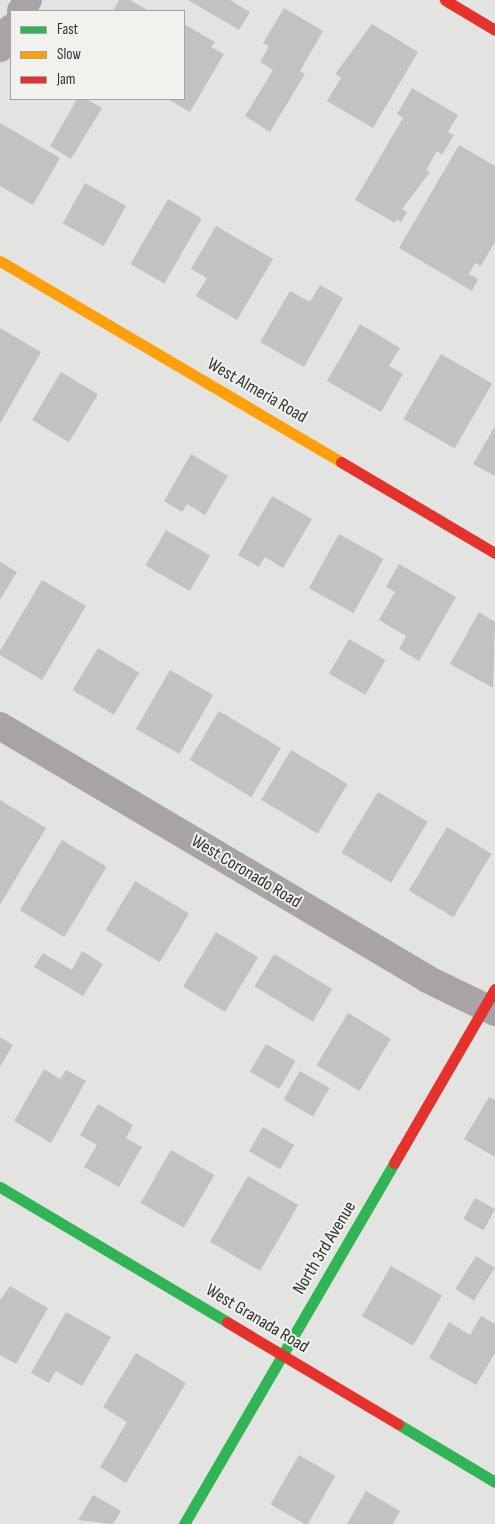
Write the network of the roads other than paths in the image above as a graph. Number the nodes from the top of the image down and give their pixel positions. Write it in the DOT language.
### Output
graph roads {
  1 [pos="445,0"];
  2 [pos="10,30"];
  3 [pos="495,30"];
  4 [pos="0,48"];
  5 [pos="0,261"];
  6 [pos="495,553"];
  7 [pos="0,726"];
  8 [pos="492,1002"];
  9 [pos="0,1187"];
  10 [pos="281,1354"];
  11 [pos="495,1482"];
  12 [pos="184,1524"];
  1 -- 3 [label="street"];
  2 -- 4 [label="street"];
  5 -- 6 [label="street, West Almeria Road"];
  7 -- 8 [label="street, West Coronado Road"];
  8 -- 10 [label="street, North 3rd Avenue"];
  9 -- 10 [label="street, West Granada Road"];
  10 -- 11 [label="street, West Granada Road"];
  10 -- 12 [label="street, North 3rd Avenue"];
}
